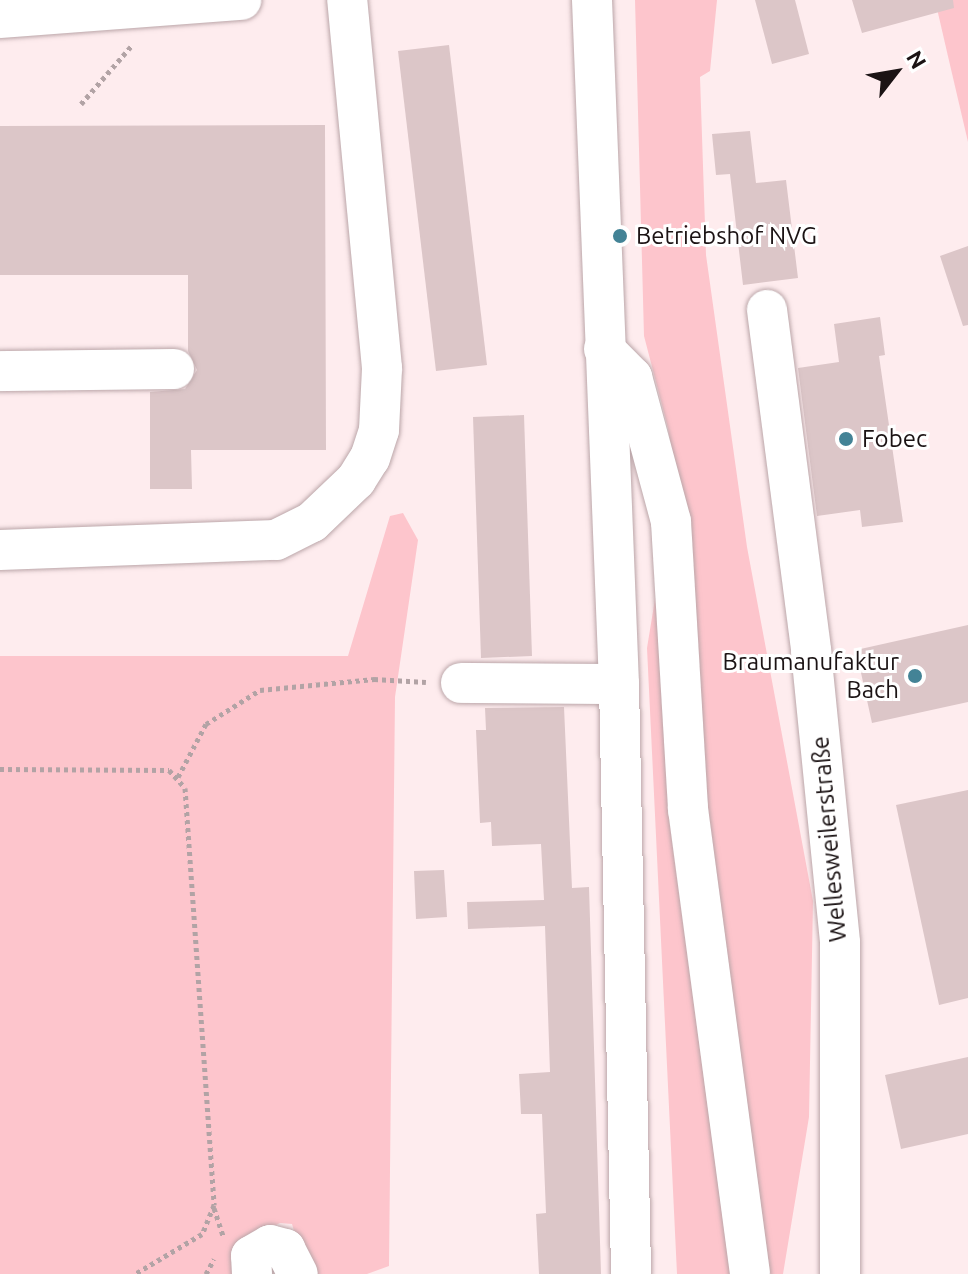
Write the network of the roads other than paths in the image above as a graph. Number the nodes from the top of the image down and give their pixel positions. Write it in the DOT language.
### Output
graph roads {
  1 [pos="241,0"];
  2 [pos="347,0"];
  3 [pos="592,0"];
  4 [pos="142,4"];
  5 [pos="0,18"];
  6 [pos="767,310"];
  7 [pos="604,349"];
  8 [pos="174,369"];
  9 [pos="0,371"];
  10 [pos="0,550"];
  11 [pos="461,683"];
  12 [pos="619,684"];
  13 [pos="252,1274"];
  14 [pos="298,1274"];
  15 [pos="631,1274"];
  16 [pos="750,1274"];
  17 [pos="840,1274"];
  1 -- 4 [label="street"];
  2 -- 10 [label="street"];
  3 -- 7 [label="street"];
  4 -- 5 [label="street"];
  6 -- 17 [label="street, Wellesweilerstraße"];
  7 -- 12 [label="street"];
  7 -- 16 [label="street"];
  8 -- 9 [label="street"];
  11 -- 12 [label="street"];
  12 -- 15 [label="street"];
  13 -- 14 [label="street"];
}
